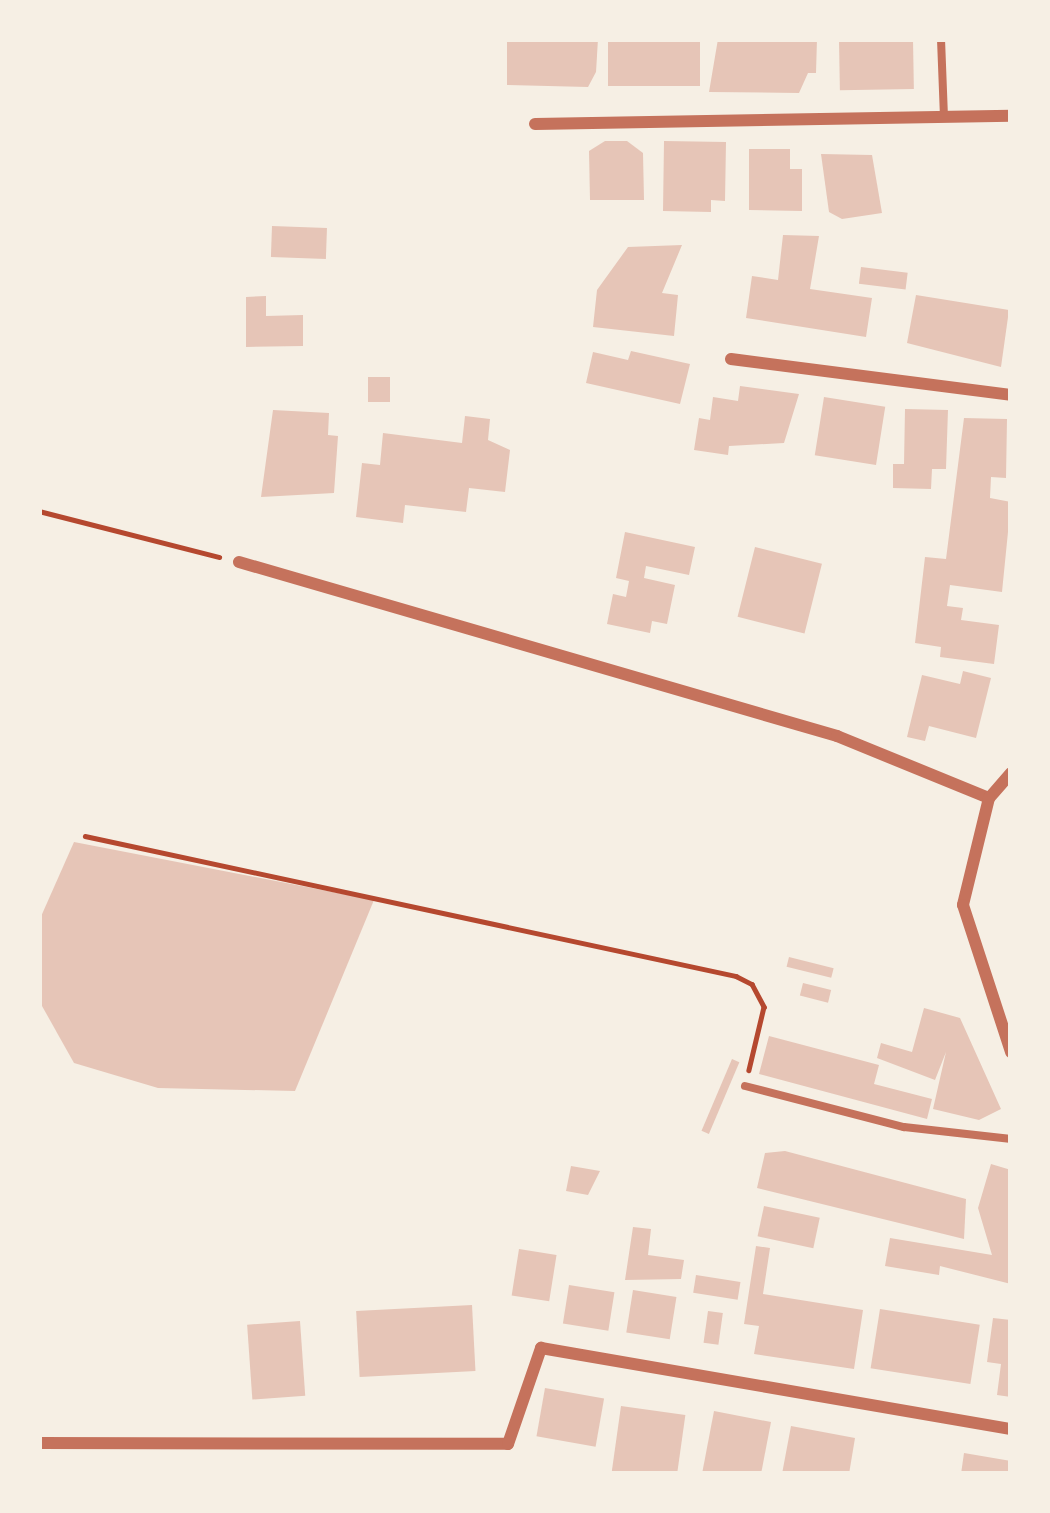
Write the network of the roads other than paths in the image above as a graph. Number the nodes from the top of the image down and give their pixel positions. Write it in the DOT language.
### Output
graph roads {
  1 [pos="941,39"];
  2 [pos="1011,116"];
  3 [pos="944,117"];
  4 [pos="535,124"];
  5 [pos="731,359"];
  6 [pos="1011,395"];
  7 [pos="239,562"];
  8 [pos="1011,773"];
  9 [pos="989,798"];
  10 [pos="1011,1052"];
  11 [pos="745,1086"];
  12 [pos="1011,1139"];
  13 [pos="1011,1429"];
  14 [pos="39,1443"];
  1 -- 3 [label="lane"];
  2 -- 3 [label="street"];
  3 -- 4 [label="street"];
  5 -- 6 [label="street"];
  7 -- 9 [label="street"];
  8 -- 9 [label="street"];
  9 -- 10 [label="street"];
  11 -- 12 [label="lane"];
  13 -- 14 [label="street"];
}
